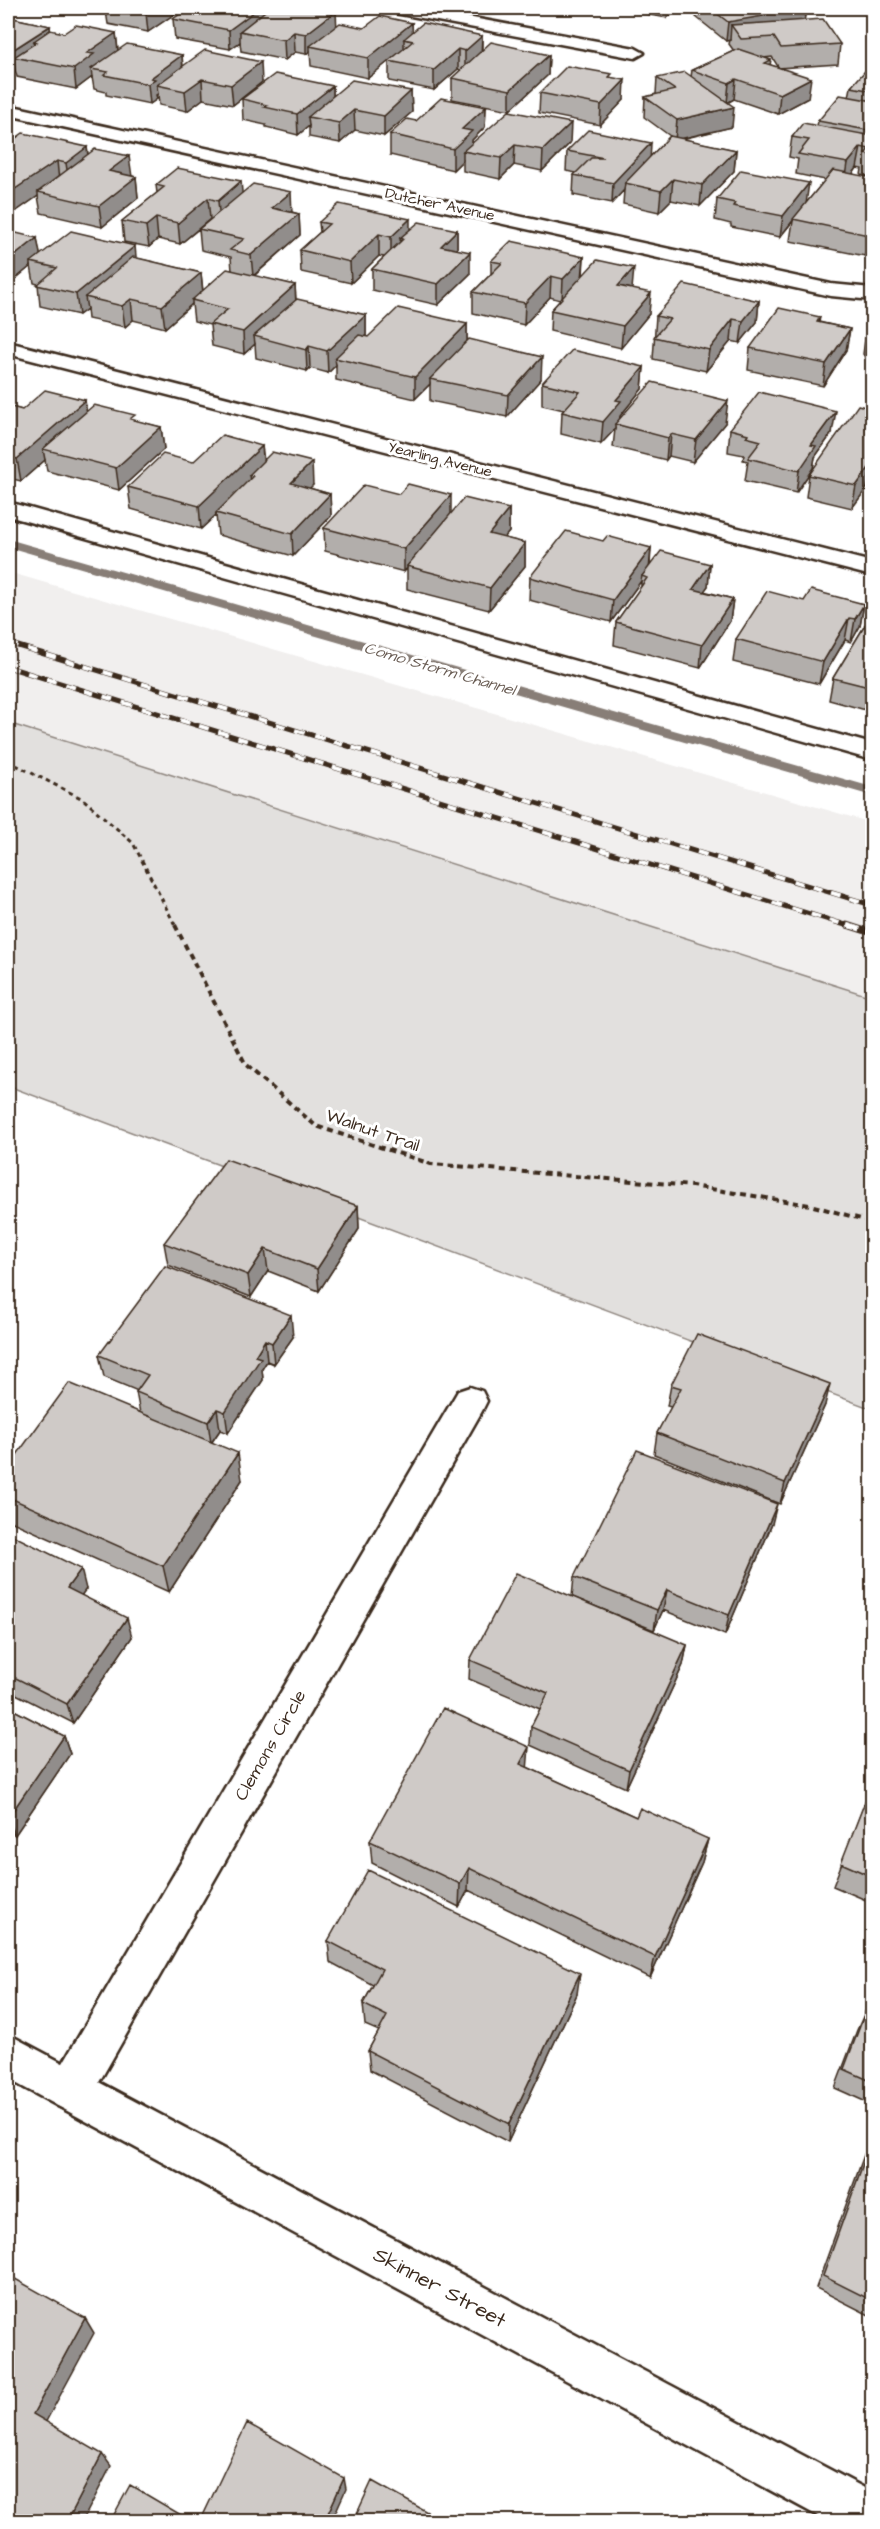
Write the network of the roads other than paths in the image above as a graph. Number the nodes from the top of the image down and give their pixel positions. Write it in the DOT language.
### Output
graph roads {
  1 [pos="395,8"];
  2 [pos="635,53"];
  3 [pos="8,110"];
  4 [pos="873,294"];
  5 [pos="8,348"];
  6 [pos="8,509"];
  7 [pos="873,569"];
  8 [pos="873,752"];
  9 [pos="470,1401"];
  10 [pos="8,2056"];
  11 [pos="70,2090"];
  12 [pos="873,2518"];
  1 -- 2 [label="street"];
  3 -- 4 [label="street, Dutcher Avenue"];
  5 -- 7 [label="street, Yearling Avenue"];
  6 -- 8 [label="street"];
  9 -- 11 [label="street, Clemons Circle"];
  10 -- 11 [label="street, Skinner Street"];
  11 -- 12 [label="street, Skinner Street"];
}
